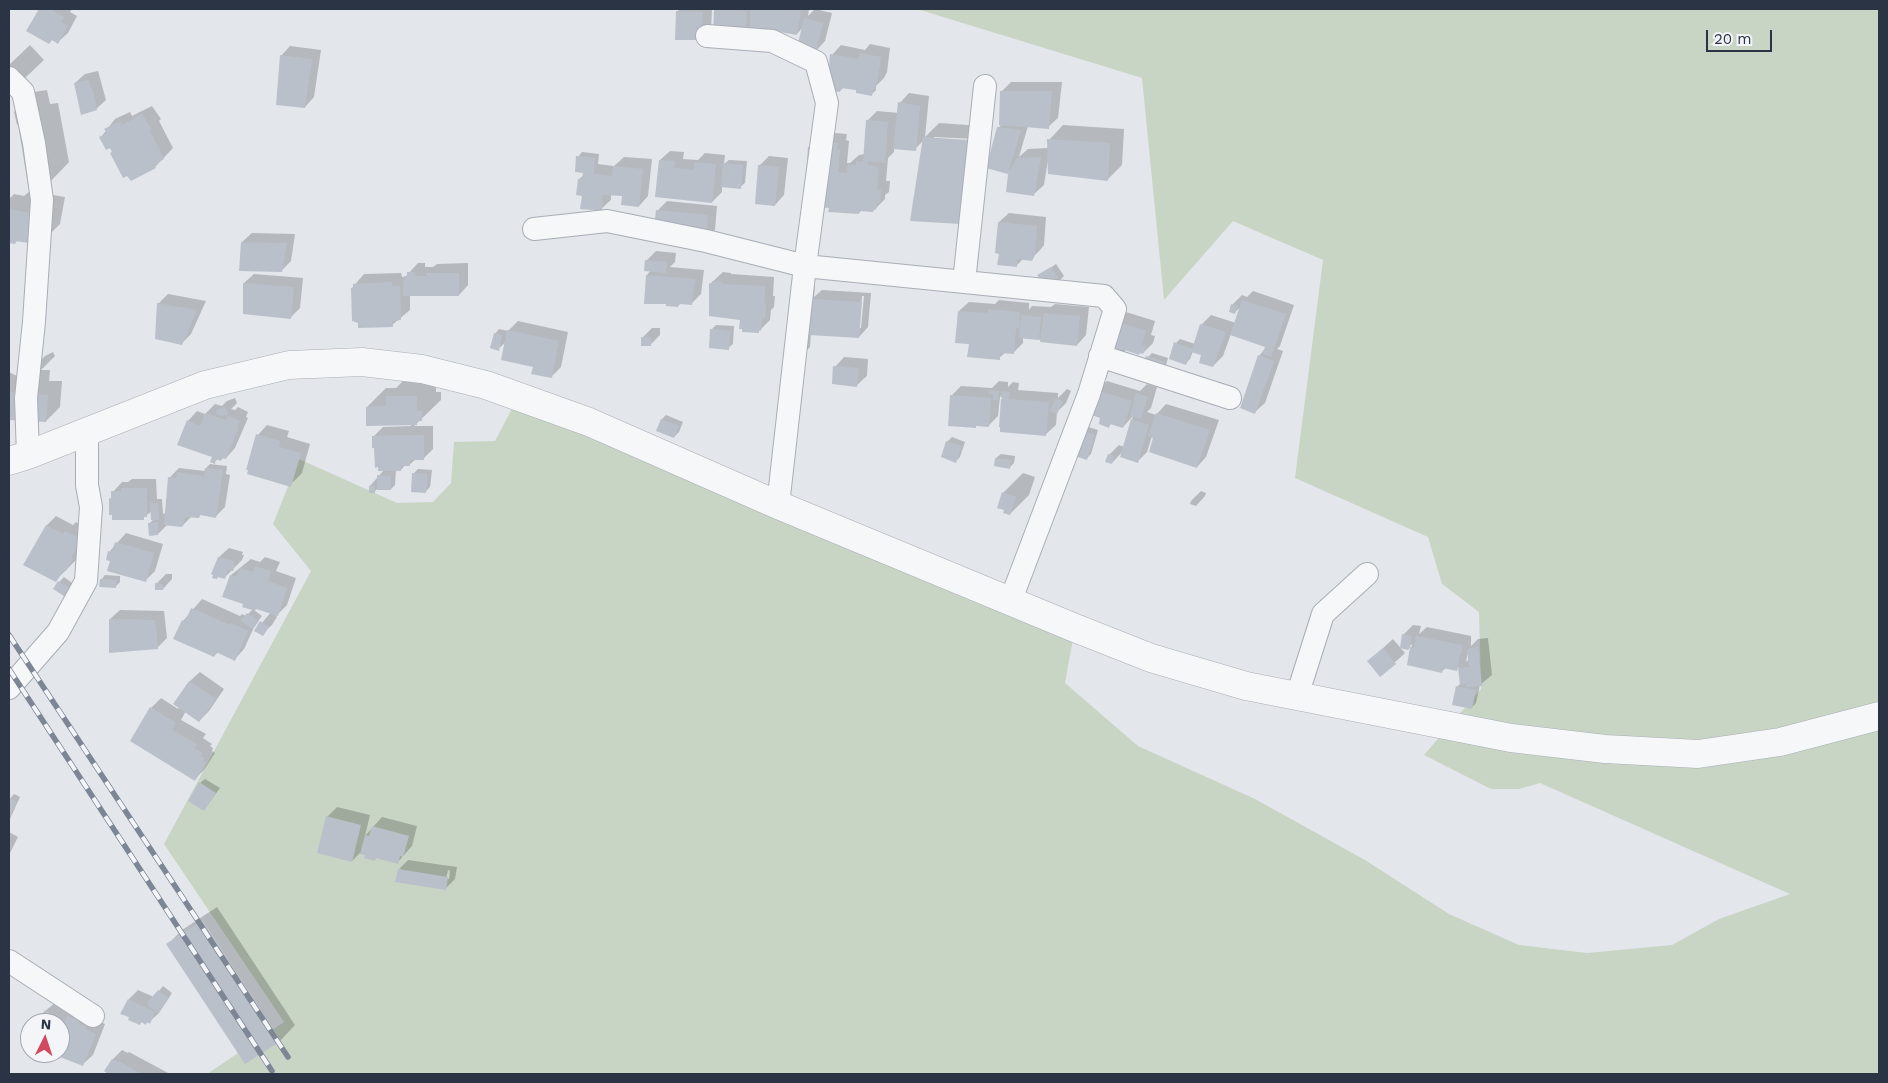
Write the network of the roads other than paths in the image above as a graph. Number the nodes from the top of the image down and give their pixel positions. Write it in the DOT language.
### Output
graph roads {
  1 [pos="707,36"];
  2 [pos="9,78"];
  3 [pos="985,86"];
  4 [pos="534,229"];
  5 [pos="805,266"];
  6 [pos="964,282"];
  7 [pos="1100,356"];
  8 [pos="1230,398"];
  9 [pos="87,431"];
  10 [pos="18,458"];
  11 [pos="778,505"];
  12 [pos="1366,574"];
  13 [pos="1010,602"];
  14 [pos="9,688"];
  15 [pos="1297,696"];
  16 [pos="1879,716"];
  17 [pos="9,960"];
  18 [pos="93,1016"];
  1 -- 5 [label="street"];
  2 -- 10 [label="street"];
  3 -- 6 [label="street"];
  4 -- 5 [label="street"];
  5 -- 6 [label="street"];
  5 -- 11 [label="street"];
  6 -- 7 [label="street"];
  7 -- 8 [label="street"];
  7 -- 13 [label="street"];
  9 -- 10 [label="street"];
  9 -- 11 [label="street"];
  9 -- 14 [label="street"];
  11 -- 13 [label="street"];
  12 -- 15 [label="street"];
  13 -- 15 [label="street"];
  15 -- 16 [label="street"];
  17 -- 18 [label="street"];
}
